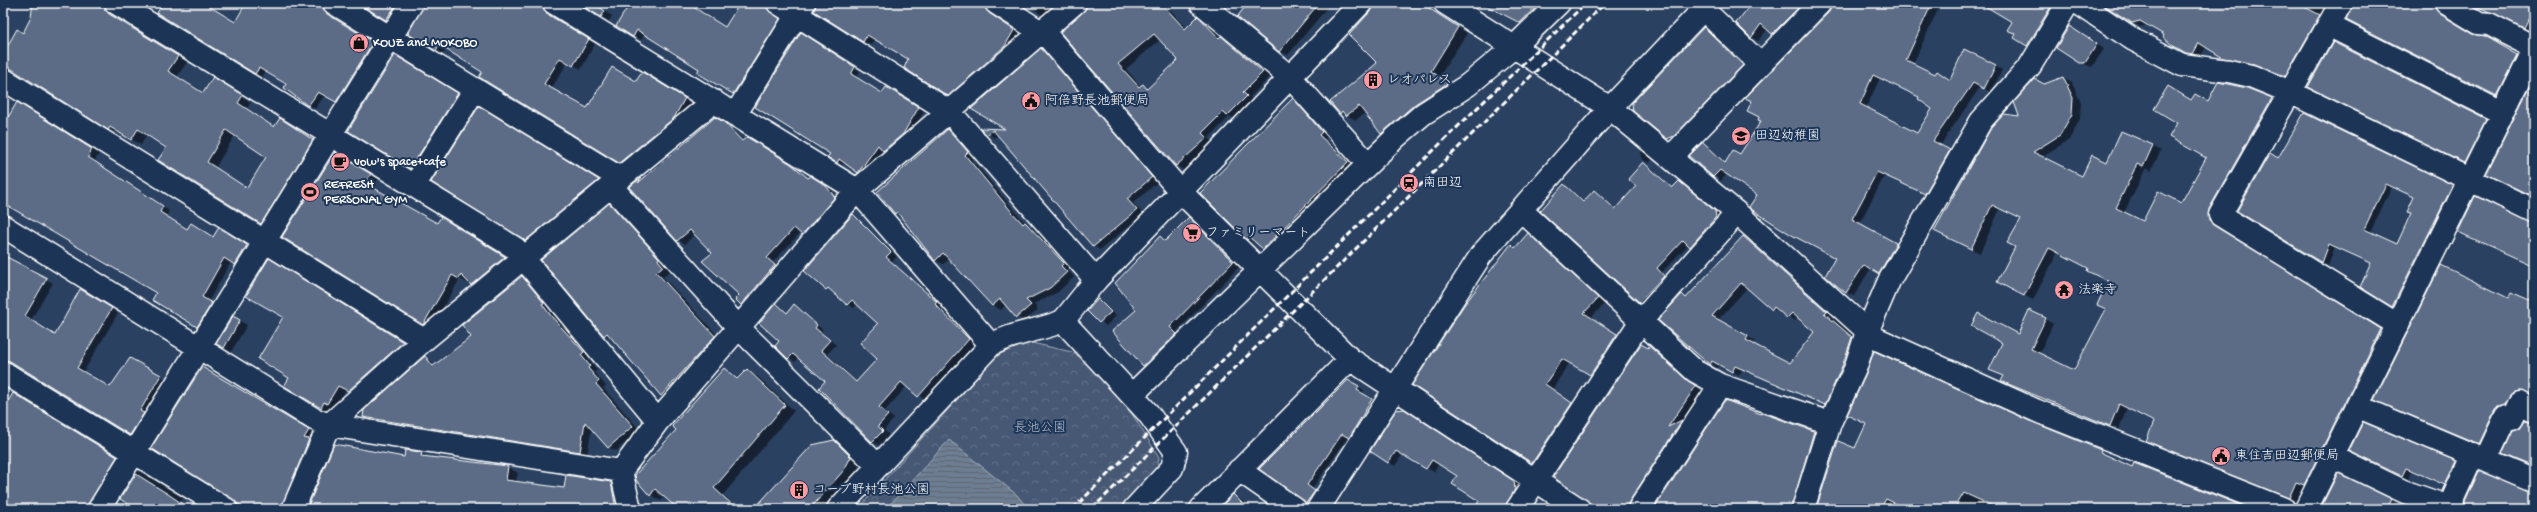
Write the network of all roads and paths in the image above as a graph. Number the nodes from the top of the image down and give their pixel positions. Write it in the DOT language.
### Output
graph roads {
  1 [pos="116,3"];
  2 [pos="334,3"];
  3 [pos="412,3"];
  4 [pos="554,3"];
  5 [pos="778,3"];
  6 [pos="996,3"];
  7 [pos="1075,3"];
  8 [pos="1200,3"];
  9 [pos="1361,3"];
  10 [pos="1445,3"];
  11 [pos="1559,3"];
  12 [pos="1820,3"];
  13 [pos="2068,3"];
  14 [pos="2078,3"];
  15 [pos="2341,3"];
  16 [pos="2446,3"];
  17 [pos="1706,6"];
  18 [pos="800,9"];
  19 [pos="2328,25"];
  20 [pos="1041,32"];
  21 [pos="390,38"];
  22 [pos="1515,46"];
  23 [pos="2534,46"];
  24 [pos="2534,50"];
  25 [pos="1760,64"];
  26 [pos="1290,78"];
  27 [pos="3,79"];
  28 [pos="475,89"];
  29 [pos="2290,92"];
  30 [pos="714,101"];
  31 [pos="1610,108"];
  32 [pos="950,112"];
  33 [pos="2502,113"];
  34 [pos="736,115"];
  35 [pos="331,134"];
  36 [pos="1671,156"];
  37 [pos="1368,164"];
  38 [pos="2469,179"];
  39 [pos="614,183"];
  40 [pos="414,186"];
  41 [pos="856,190"];
  42 [pos="1181,192"];
  43 [pos="1522,210"];
  44 [pos="2534,211"];
  45 [pos="1737,213"];
  46 [pos="3,226"];
  47 [pos="264,242"];
  48 [pos="523,258"];
  49 [pos="1262,270"];
  50 [pos="1096,280"];
  51 [pos="1063,321"];
  52 [pos="1641,321"];
  53 [pos="2398,325"];
  54 [pos="739,328"];
  55 [pos="1867,332"];
  56 [pos="424,340"];
  57 [pos="991,345"];
  58 [pos="200,347"];
  59 [pos="1350,359"];
  60 [pos="3,372"];
  61 [pos="1720,385"];
  62 [pos="1394,390"];
  63 [pos="1132,395"];
  64 [pos="2357,406"];
  65 [pos="2534,410"];
  66 [pos="658,421"];
  67 [pos="1830,423"];
  68 [pos="329,425"];
  69 [pos="134,453"];
  70 [pos="2333,457"];
  71 [pos="2480,457"];
  72 [pos="878,466"];
  73 [pos="1239,470"];
  74 [pos="621,471"];
  75 [pos="1536,480"];
  76 [pos="2534,481"];
  77 [pos="99,509"];
  78 [pos="225,509"];
  79 [pos="293,509"];
  80 [pos="630,509"];
  81 [pos="838,509"];
  82 [pos="1134,509"];
  83 [pos="1201,509"];
  84 [pos="1295,509"];
  85 [pos="1318,509"];
  86 [pos="1517,509"];
  87 [pos="1579,509"];
  88 [pos="1640,509"];
  89 [pos="1803,509"];
  90 [pos="2284,509"];
  91 [pos="2306,509"];
  1 -- 35 [label="street"];
  2 -- 21 [label="street"];
  3 -- 21 [label="street"];
  4 -- 30 [label="street"];
  5 -- 18 [label="street"];
  6 -- 20 [label="street"];
  7 -- 20 [label="street"];
  8 -- 26 [label="street"];
  9 -- 26 [label="street"];
  10 -- 22 [label="street"];
  11 -- 22 [label="street"];
  12 -- 25 [label="street"];
  13 -- 55 [label="street"];
  14 -- 29 [label="street"];
  15 -- 19 [label="street"];
  16 -- 23 [label="street"];
  17 -- 25 [label="street"];
  17 -- 31 [label="street"];
  18 -- 32 [label="street"];
  18 -- 34 [label="street"];
  19 -- 29 [label="street"];
  19 -- 33 [label="street"];
  20 -- 32 [label="street"];
  20 -- 42 [label="street"];
  21 -- 28 [label="street"];
  21 -- 35 [label="street"];
  22 -- 31 [label="street"];
  22 -- 37 [label="street"];
  24 -- 33 [label="street"];
  25 -- 36 [label="street"];
  26 -- 37 [label="street"];
  26 -- 42 [label="street"];
  27 -- 47 [label="street"];
  28 -- 39 [label="street"];
  28 -- 40 [label="street"];
  29 -- 38 [label="street"];
  29 -- 53 [label="street"];
  30 -- 34 [label="street"];
  30 -- 39 [label="street"];
  31 -- 36 [label="street"];
  31 -- 43 [label="street"];
  32 -- 41 [label="street"];
  32 -- 50 [label="street"];
  33 -- 38 [label="street"];
  34 -- 41 [label="street"];
  35 -- 40 [label="street"];
  35 -- 47 [label="street"];
  36 -- 45 [label="street"];
  37 -- 49 [label="street"];
  38 -- 44 [label="street"];
  38 -- 53 [label="street"];
  39 -- 48 [label="street"];
  39 -- 54 [label="street"];
  40 -- 48 [label="street"];
  41 -- 54 [label="street"];
  41 -- 57 [label="street"];
  42 -- 49 [label="street"];
  42 -- 50 [label="street"];
  43 -- 52 [label="street"];
  43 -- 62 [label="street"];
  45 -- 52 [label="street"];
  45 -- 55 [label="street"];
  46 -- 58 [label="street"];
  47 -- 56 [label="street"];
  47 -- 58 [label="street"];
  48 -- 56 [label="street"];
  48 -- 66 [label="street"];
  49 -- 59 [label="street"];
  49 -- 63 [label="street"];
  50 -- 51 [label="street"];
  51 -- 57 [label="street"];
  51 -- 63 [label="street"];
  52 -- 61 [label="street"];
  52 -- 75 [label="street"];
  53 -- 64 [label="street"];
  54 -- 66 [label="street"];
  54 -- 72 [label="street"];
  55 -- 67 [label="street"];
  55 -- 90 [label="street"];
  56 -- 68 [label="street"];
  57 -- 72 [label="street"];
  58 -- 68 [label="street"];
  58 -- 69 [label="street"];
  59 -- 62 [label="street"];
  59 -- 73 [label="street"];
  60 -- 69 [label="street"];
  61 -- 67 [label="street"];
  61 -- 88 [label="street"];
  62 -- 75 [label="street"];
  62 -- 85 [label="street"];
  63 -- 82 [label="street"];
  64 -- 70 [label="street"];
  64 -- 71 [label="street"];
  65 -- 71 [label="street"];
  66 -- 74 [label="street"];
  67 -- 89 [label="street"];
  68 -- 74 [label="street"];
  68 -- 79 [label="street"];
  69 -- 77 [label="street"];
  69 -- 78 [label="street"];
  70 -- 71 [label="street"];
  70 -- 91 [label="street"];
  71 -- 76 [label="street"];
  72 -- 81 [label="street"];
  73 -- 83 [label="street"];
  73 -- 84 [label="street"];
  74 -- 80 [label="street"];
  75 -- 86 [label="street"];
  75 -- 87 [label="street"];
}
